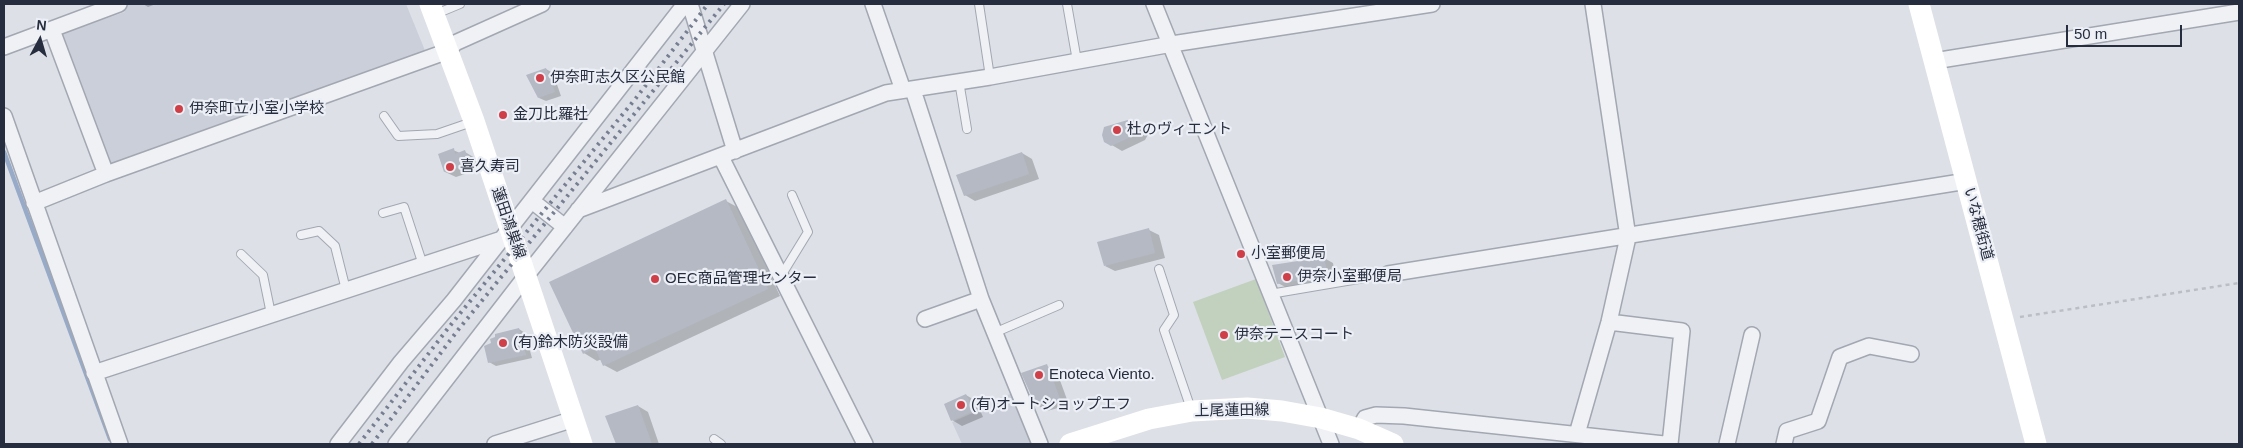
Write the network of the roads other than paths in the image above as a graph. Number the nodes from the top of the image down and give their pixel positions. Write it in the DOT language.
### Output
graph roads {
  1 [pos="119,4"];
  2 [pos="460,4"];
  3 [pos="542,4"];
  4 [pos="685,4"];
  5 [pos="690,4"];
  6 [pos="742,4"];
  7 [pos="873,4"];
  8 [pos="979,4"];
  9 [pos="1066,4"];
  10 [pos="1154,4"];
  11 [pos="1432,4"];
  12 [pos="1593,4"];
  13 [pos="1919,4"];
  14 [pos="432,9"];
  15 [pos="2239,12"];
  16 [pos="52,30"];
  17 [pos="1172,44"];
  18 [pos="4,47"];
  19 [pos="448,51"];
  20 [pos="704,51"];
  21 [pos="1077,61"];
  22 [pos="1934,61"];
  23 [pos="990,77"];
  24 [pos="958,81"];
  25 [pos="908,90"];
  26 [pos="4,116"];
  27 [pos="384,116"];
  28 [pos="474,121"];
  29 [pos="967,129"];
  30 [pos="728,154"];
  31 [pos="106,174"];
  32 [pos="1967,181"];
  33 [pos="792,195"];
  34 [pos="532,201"];
  35 [pos="34,203"];
  36 [pos="578,210"];
  37 [pos="383,213"];
  38 [pos="565,227"];
  39 [pos="506,234"];
  40 [pos="301,235"];
  41 [pos="1628,237"];
  42 [pos="241,254"];
  43 [pos="423,265"];
  44 [pos="1160,270"];
  45 [pos="1388,274"];
  46 [pos="526,276"];
  47 [pos="781,276"];
  48 [pos="346,290"];
  49 [pos="1270,294"];
  50 [pos="981,299"];
  51 [pos="1059,305"];
  52 [pos="271,314"];
  53 [pos="925,319"];
  54 [pos="1609,322"];
  55 [pos="994,333"];
  56 [pos="1752,335"];
  57 [pos="1911,354"];
  58 [pos="94,372"];
  59 [pos="1192,411"];
  60 [pos="1321,418"];
  61 [pos="574,419"];
  62 [pos="1358,429"];
  63 [pos="1577,434"];
  64 [pos="714,439"];
  65 [pos="120,444"];
  66 [pos="338,444"];
  67 [pos="396,444"];
  68 [pos="495,444"];
  69 [pos="582,444"];
  70 [pos="721,444"];
  71 [pos="865,444"];
  72 [pos="1040,444"];
  73 [pos="1070,444"];
  74 [pos="1331,444"];
  75 [pos="1392,444"];
  76 [pos="1664,444"];
  77 [pos="1670,444"];
  78 [pos="1727,444"];
  79 [pos="1784,444"];
  80 [pos="2036,444"];
  1 -- 16 [label="street"];
  2 -- 14 [label="lane"];
  3 -- 19 [label="street"];
  4 -- 34 [label="street"];
  5 -- 20 [label="street"];
  6 -- 20 [label="street"];
  7 -- 25 [label="street"];
  8 -- 23 [label="lane"];
  9 -- 21 [label="lane"];
  10 -- 17 [label="street"];
  11 -- 17 [label="street"];
  12 -- 41 [label="street"];
  13 -- 22 [label="main road, いな穂街道"];
  14 -- 19 [label="main road, 蓮田鴻巣線"];
  15 -- 22 [label="street"];
  16 -- 18 [label="street"];
  16 -- 31 [label="street"];
  17 -- 21 [label="street"];
  17 -- 49 [label="street"];
  19 -- 28 [label="main road, 蓮田鴻巣線"];
  19 -- 31 [label="street"];
  20 -- 30 [label="street"];
  20 -- 36 [label="street"];
  21 -- 23 [label="street"];
  22 -- 32 [label="main road, いな穂街道"];
  23 -- 24 [label="street"];
  24 -- 25 [label="street"];
  24 -- 29 [label="lane"];
  25 -- 30 [label="street"];
  25 -- 50 [label="street"];
  26 -- 35 [label="street"];
  27 -- 28 [label="lane"];
  28 -- 39 [label="main road, 蓮田鴻巣線"];
  30 -- 36 [label="street"];
  30 -- 47 [label="street"];
  31 -- 35 [label="street"];
  32 -- 41 [label="street"];
  32 -- 80 [label="main road, いな穂街道"];
  33 -- 47 [label="lane"];
  34 -- 38 [label="street"];
  34 -- 39 [label="street"];
  35 -- 58 [label="street"];
  36 -- 38 [label="street"];
  37 -- 43 [label="lane"];
  38 -- 46 [label="street"];
  39 -- 43 [label="street"];
  39 -- 46 [label="main road, 蓮田鴻巣線"];
  39 -- 66 [label="street"];
  40 -- 48 [label="lane"];
  41 -- 45 [label="street"];
  41 -- 54 [label="street"];
  42 -- 52 [label="lane"];
  43 -- 48 [label="street"];
  44 -- 59 [label="lane"];
  45 -- 49 [label="lane"];
  46 -- 61 [label="main road, 蓮田鴻巣線"];
  46 -- 67 [label="street"];
  47 -- 71 [label="street"];
  48 -- 52 [label="street"];
  49 -- 60 [label="street"];
  50 -- 53 [label="street"];
  50 -- 55 [label="street"];
  51 -- 55 [label="lane"];
  52 -- 58 [label="street"];
  54 -- 63 [label="street"];
  54 -- 77 [label="street"];
  55 -- 72 [label="street"];
  56 -- 78 [label="street"];
  57 -- 79 [label="street"];
  58 -- 65 [label="street"];
  59 -- 60 [label="main road, 上尾蓮田線"];
  59 -- 73 [label="main road, 上尾蓮田線"];
  60 -- 62 [label="main road, 上尾蓮田線"];
  60 -- 74 [label="street"];
  61 -- 68 [label="street"];
  61 -- 69 [label="main road, 蓮田鴻巣線"];
  62 -- 63 [label="street"];
  62 -- 75 [label="main road, 上尾蓮田線"];
  63 -- 76 [label="street"];
  64 -- 70 [label="lane"];
}
